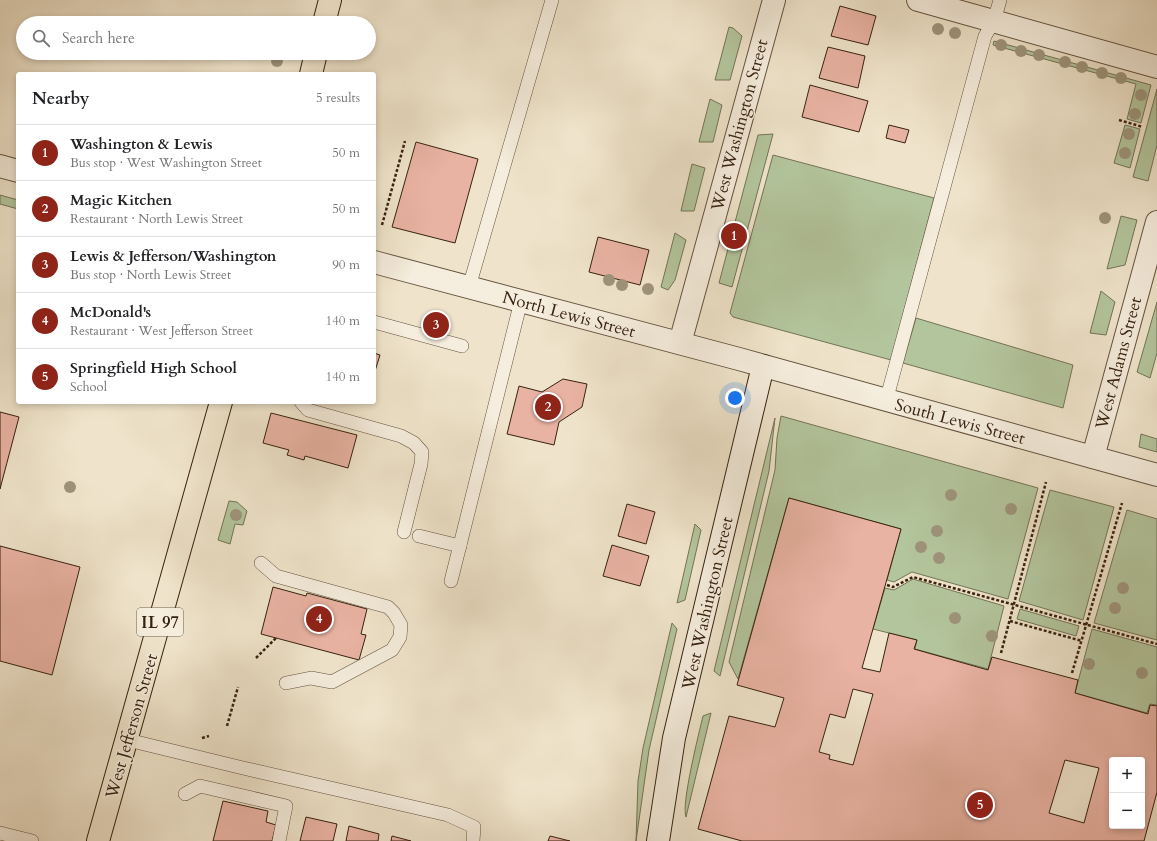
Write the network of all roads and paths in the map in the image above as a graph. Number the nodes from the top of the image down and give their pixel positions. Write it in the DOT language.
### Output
graph roads {
  1 [pos="330,0"];
  2 [pos="552,0"];
  3 [pos="774,0"];
  4 [pos="918,0"];
  5 [pos="1000,0"];
  6 [pos="326,16"];
  7 [pos="994,21"];
  8 [pos="314,60"];
  9 [pos="1157,67"];
  10 [pos="311,72"];
  11 [pos="1119,120"];
  12 [pos="1143,127"];
  13 [pos="405,141"];
  14 [pos="0,166"];
  15 [pos="16,170"];
  16 [pos="1157,222"];
  17 [pos="382,225"];
  18 [pos="376,263"];
  19 [pos="469,288"];
  20 [pos="521,301"];
  21 [pos="376,323"];
  22 [pos="680,343"];
  23 [pos="462,346"];
  24 [pos="763,366"];
  25 [pos="886,400"];
  26 [pos="220,404"];
  27 [pos="303,404"];
  28 [pos="1093,457"];
  29 [pos="1157,475"];
  30 [pos="1046,482"];
  31 [pos="1122,503"];
  32 [pos="404,532"];
  33 [pos="419,536"];
  34 [pos="460,546"];
  35 [pos="261,563"];
  36 [pos="451,581"];
  37 [pos="888,585"];
  38 [pos="1014,604"];
  39 [pos="1010,621"];
  40 [pos="1086,624"];
  41 [pos="276,638"];
  42 [pos="1082,641"];
  43 [pos="1157,644"];
  44 [pos="1001,653"];
  45 [pos="256,658"];
  46 [pos="1072,673"];
  47 [pos="286,683"];
  48 [pos="238,687"];
  49 [pos="227,726"];
  50 [pos="128,740"];
  51 [pos="185,794"];
  52 [pos="0,833"];
  53 [pos="32,841"];
  54 [pos="98,841"];
  55 [pos="279,841"];
  56 [pos="473,841"];
  57 [pos="658,841"];
  1 -- 6 [label="main road"];
  2 -- 19 [label="lane"];
  3 -- 22 [label="street, West Washington Street"];
  4 -- 7 [label="street"];
  5 -- 7 [label="lane"];
  7 -- 9 [label="street"];
  7 -- 25 [label="lane"];
  8 -- 10 [label="main road"];
  11 -- 12 [label="path"];
  13 -- 17 [label="path"];
  14 -- 15 [label="street"];
  16 -- 28 [label="street, West Adams Street"];
  18 -- 19 [label="street, North Lewis Street"];
  19 -- 20 [label="street, North Lewis Street"];
  20 -- 22 [label="street, North Lewis Street"];
  20 -- 34 [label="lane"];
  21 -- 23 [label="lane"];
  22 -- 24 [label="street, North Lewis Street"];
  24 -- 25 [label="street, South Lewis Street"];
  24 -- 57 [label="street, West Washington Street"];
  25 -- 28 [label="street, South Lewis Street"];
  26 -- 50 [label="main road, West Jefferson Street / IL 97"];
  27 -- 32 [label="lane"];
  28 -- 29 [label="street, South Lewis Street"];
  30 -- 38 [label="path"];
  31 -- 40 [label="path"];
  33 -- 34 [label="lane"];
  34 -- 36 [label="lane"];
  35 -- 47 [label="lane"];
  37 -- 38 [label="path"];
  38 -- 39 [label="path"];
  38 -- 40 [label="path"];
  39 -- 42 [label="path"];
  39 -- 44 [label="path"];
  40 -- 42 [label="path"];
  40 -- 43 [label="path"];
  41 -- 45 [label="path"];
  42 -- 46 [label="path"];
  48 -- 49 [label="path"];
  50 -- 54 [label="main road, West Jefferson Street / IL 97"];
  50 -- 56 [label="lane"];
  51 -- 55 [label="lane"];
  52 -- 53 [label="lane"];
}
